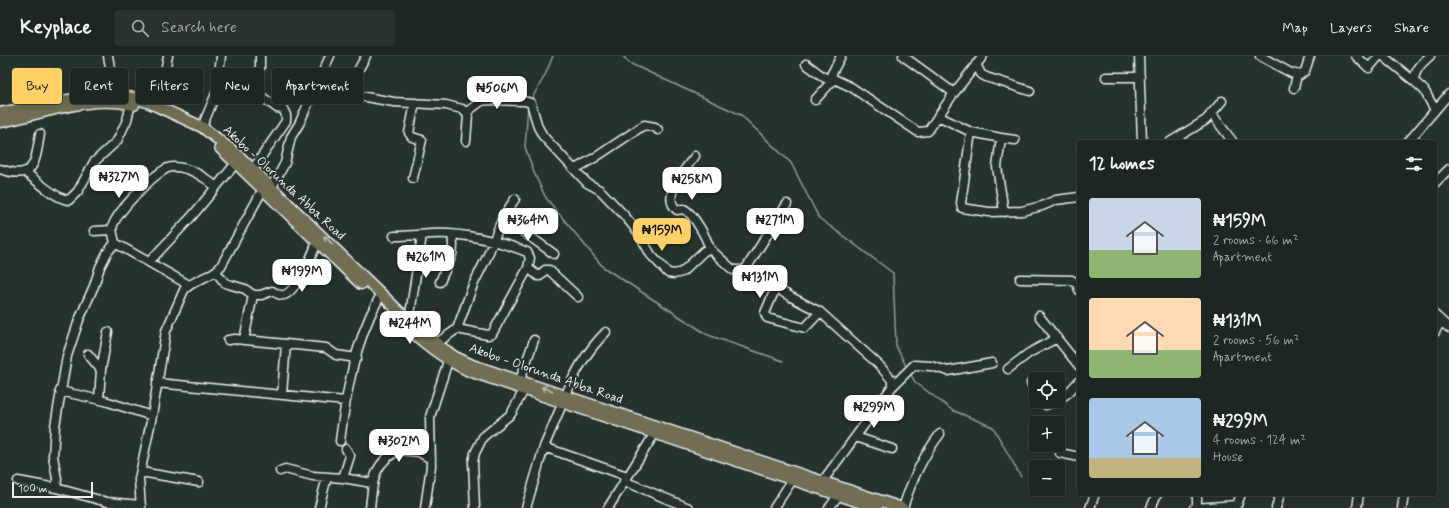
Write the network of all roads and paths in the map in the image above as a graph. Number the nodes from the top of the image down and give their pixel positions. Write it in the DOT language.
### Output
graph roads {
  1 [pos="108,56"];
  2 [pos="168,56"];
  3 [pos="221,56"];
  4 [pos="260,56"];
  5 [pos="330,56"];
  6 [pos="366,56"];
  7 [pos="840,56"];
  8 [pos="903,56"];
  9 [pos="983,56"];
  10 [pos="1139,56"];
  11 [pos="1260,56"];
  12 [pos="1310,56"];
  13 [pos="1356,56"];
  14 [pos="1378,56"];
  15 [pos="1383,56"];
  16 [pos="1430,56"];
  17 [pos="806,64"];
  18 [pos="976,64"];
  19 [pos="110,68"];
  20 [pos="219,68"];
  21 [pos="260,68"];
  22 [pos="324,68"];
  23 [pos="359,68"];
  24 [pos="1297,74"];
  25 [pos="1106,77"];
  26 [pos="1140,77"];
  27 [pos="831,79"];
  28 [pos="1414,80"];
  29 [pos="1294,88"];
  30 [pos="1030,91"];
  31 [pos="954,93"];
  32 [pos="1449,94"];
  33 [pos="128,97"];
  34 [pos="363,97"];
  35 [pos="264,98"];
  36 [pos="70,100"];
  37 [pos="815,100"];
  38 [pos="1222,101"];
  39 [pos="131,104"];
  40 [pos="212,104"];
  41 [pos="308,104"];
  42 [pos="415,104"];
  43 [pos="158,107"];
  44 [pos="1435,110"];
  45 [pos="467,112"];
  46 [pos="0,113"];
  47 [pos="1211,113"];
  48 [pos="20,114"];
  49 [pos="286,115"];
  50 [pos="938,116"];
  51 [pos="0,122"];
  52 [pos="299,124"];
  53 [pos="202,127"];
  54 [pos="658,130"];
  55 [pos="970,132"];
  56 [pos="40,134"];
  57 [pos="1001,138"];
  58 [pos="1015,140"];
  59 [pos="1142,140"];
  60 [pos="1174,140"];
  61 [pos="1231,140"];
  62 [pos="1410,140"];
  63 [pos="466,141"];
  64 [pos="695,156"];
  65 [pos="236,163"];
  66 [pos="0,169"];
  67 [pos="253,169"];
  68 [pos="575,169"];
  69 [pos="1449,169"];
  70 [pos="26,172"];
  71 [pos="413,178"];
  72 [pos="1437,181"];
  73 [pos="216,187"];
  74 [pos="268,188"];
  75 [pos="1077,197"];
  76 [pos="515,199"];
  77 [pos="787,204"];
  78 [pos="1004,212"];
  79 [pos="503,217"];
  80 [pos="112,230"];
  81 [pos="94,231"];
  82 [pos="452,235"];
  83 [pos="394,236"];
  84 [pos="422,236"];
  85 [pos="494,240"];
  86 [pos="317,241"];
  87 [pos="115,243"];
  88 [pos="710,250"];
  89 [pos="554,254"];
  90 [pos="150,261"];
  91 [pos="528,268"];
  92 [pos="745,270"];
  93 [pos="216,272"];
  94 [pos="1020,278"];
  95 [pos="440,282"];
  96 [pos="189,284"];
  97 [pos="1077,284"];
  98 [pos="776,287"];
  99 [pos="253,295"];
  100 [pos="578,297"];
  101 [pos="378,300"];
  102 [pos="820,312"];
  103 [pos="1039,316"];
  104 [pos="1437,317"];
  105 [pos="409,321"];
  106 [pos="1441,321"];
  107 [pos="1437,328"];
  108 [pos="1449,328"];
  109 [pos="457,329"];
  110 [pos="108,332"];
  111 [pos="606,332"];
  112 [pos="1057,338"];
  113 [pos="228,340"];
  114 [pos="244,340"];
  115 [pos="534,340"];
  116 [pos="437,343"];
  117 [pos="286,344"];
  118 [pos="88,354"];
  119 [pos="356,358"];
  120 [pos="448,361"];
  121 [pos="992,363"];
  122 [pos="1077,363"];
  123 [pos="1008,369"];
  124 [pos="101,370"];
  125 [pos="505,379"];
  126 [pos="520,380"];
  127 [pos="157,383"];
  128 [pos="1077,383"];
  129 [pos="892,387"];
  130 [pos="60,390"];
  131 [pos="524,390"];
  132 [pos="282,394"];
  133 [pos="1065,395"];
  134 [pos="99,399"];
  135 [pos="564,399"];
  136 [pos="345,401"];
  137 [pos="152,416"];
  138 [pos="655,433"];
  139 [pos="940,434"];
  140 [pos="856,437"];
  141 [pos="340,441"];
  142 [pos="544,447"];
  143 [pos="346,449"];
  144 [pos="892,449"];
  145 [pos="1060,453"];
  146 [pos="1077,456"];
  147 [pos="431,459"];
  148 [pos="280,471"];
  149 [pos="141,472"];
  150 [pos="327,477"];
  151 [pos="343,478"];
  152 [pos="625,479"];
  153 [pos="793,480"];
  154 [pos="18,481"];
  155 [pos="199,482"];
  156 [pos="822,482"];
  157 [pos="372,483"];
  158 [pos="56,488"];
  159 [pos="838,496"];
  160 [pos="1094,496"];
  161 [pos="1156,496"];
  162 [pos="1196,496"];
  163 [pos="1239,496"];
  164 [pos="1279,496"];
  165 [pos="1359,496"];
  166 [pos="1404,496"];
  167 [pos="141,506"];
  168 [pos="860,506"];
  169 [pos="1195,507"];
  170 [pos="319,508"];
  171 [pos="370,508"];
  172 [pos="425,508"];
  173 [pos="475,508"];
  174 [pos="526,508"];
  175 [pos="608,508"];
  176 [pos="689,508"];
  177 [pos="774,508"];
  178 [pos="829,508"];
  179 [pos="877,508"];
  180 [pos="903,508"];
  181 [pos="1090,508"];
  182 [pos="1151,508"];
  183 [pos="1276,508"];
  184 [pos="1356,508"];
  185 [pos="1402,508"];
  1 -- 19 [label="street"];
  2 -- 43 [label="street"];
  3 -- 20 [label="street"];
  4 -- 21 [label="street"];
  5 -- 22 [label="street"];
  6 -- 23 [label="street"];
  7 -- 27 [label="street"];
  8 -- 31 [label="street"];
  9 -- 18 [label="street"];
  10 -- 26 [label="street"];
  11 -- 24 [label="street"];
  12 -- 24 [label="street"];
  13 -- 14 [label="street"];
  15 -- 28 [label="street"];
  16 -- 28 [label="street"];
  17 -- 27 [label="street"];
  18 -- 30 [label="street"];
  18 -- 31 [label="street"];
  24 -- 29 [label="street"];
  25 -- 26 [label="street"];
  26 -- 59 [label="street"];
  27 -- 37 [label="street"];
  27 -- 50 [label="street"];
  28 -- 44 [label="street"];
  31 -- 50 [label="street"];
  32 -- 44 [label="street"];
  33 -- 43 [label="main road, Akobo - Olorunda Abba Road"];
  34 -- 42 [label="street"];
  35 -- 49 [label="street"];
  36 -- 48 [label="main road, Akobo - Olorunda Abba Road"];
  38 -- 47 [label="street"];
  39 -- 48 [label="main road, Akobo - Olorunda Abba Road"];
  39 -- 65 [label="main road, Akobo - Olorunda Abba Road"];
  39 -- 70 [label="street"];
  40 -- 53 [label="street"];
  41 -- 52 [label="street"];
  42 -- 45 [label="street"];
  42 -- 71 [label="street"];
  43 -- 53 [label="main road, Akobo - Olorunda Abba Road"];
  44 -- 62 [label="street"];
  45 -- 63 [label="street"];
  45 -- 68 [label="street"];
  46 -- 48 [label="main road, Akobo - Olorunda Abba Road"];
  47 -- 60 [label="street"];
  47 -- 61 [label="street"];
  48 -- 51 [label="main road, Akobo - Olorunda Abba Road"];
  49 -- 52 [label="street"];
  49 -- 67 [label="street"];
  50 -- 55 [label="street"];
  52 -- 74 [label="street"];
  53 -- 67 [label="main road, Akobo - Olorunda Abba Road"];
  54 -- 68 [label="street"];
  55 -- 57 [label="street"];
  55 -- 78 [label="street"];
  56 -- 70 [label="street"];
  57 -- 58 [label="street"];
  57 -- 78 [label="street"];
  64 -- 88 [label="street"];
  65 -- 73 [label="street"];
  65 -- 74 [label="main road, Akobo - Olorunda Abba Road"];
  66 -- 70 [label="street"];
  67 -- 74 [label="main road, Akobo - Olorunda Abba Road"];
  68 -- 88 [label="street"];
  69 -- 72 [label="street"];
  73 -- 80 [label="street"];
  73 -- 90 [label="street"];
  74 -- 86 [label="main road, Akobo - Olorunda Abba Road"];
  74 -- 93 [label="street"];
  105 -- 74 [label="main road, Akobo - Olorunda Abba Road, one-way"];
  75 -- 78 [label="street"];
  76 -- 79 [label="street"];
  77 -- 92 [label="street"];
  79 -- 85 [label="street"];
  79 -- 89 [label="street"];
  80 -- 81 [label="street"];
  80 -- 87 [label="street"];
  82 -- 84 [label="street"];
  82 -- 85 [label="street"];
  82 -- 95 [label="street"];
  83 -- 84 [label="street"];
  84 -- 105 [label="street"];
  85 -- 91 [label="street"];
  85 -- 109 [label="street"];
  86 -- 99 [label="street"];
  86 -- 101 [label="main road, Akobo - Olorunda Abba Road"];
  87 -- 90 [label="street"];
  87 -- 130 [label="street"];
  88 -- 92 [label="street"];
  90 -- 96 [label="street"];
  91 -- 100 [label="street"];
  91 -- 109 [label="street"];
  92 -- 98 [label="street"];
  93 -- 96 [label="street"];
  93 -- 99 [label="street"];
  94 -- 97 [label="street"];
  96 -- 127 [label="street"];
  98 -- 102 [label="street"];
  98 -- 102 [label="street"];
  99 -- 114 [label="street"];
  101 -- 119 [label="street"];
  101 -- 120 [label="main road, Akobo - Olorunda Abba Road"];
  102 -- 129 [label="street"];
  103 -- 112 [label="street"];
  104 -- 106 [label="street"];
  105 -- 116 [label="main road, Akobo - Olorunda Abba Road"];
  106 -- 107 [label="street"];
  106 -- 108 [label="street"];
  109 -- 116 [label="street"];
  110 -- 124 [label="street"];
  111 -- 135 [label="street"];
  112 -- 122 [label="street"];
  112 -- 123 [label="street"];
  113 -- 114 [label="street"];
  114 -- 117 [label="street"];
  115 -- 126 [label="street"];
  116 -- 125 [label="main road, Akobo - Olorunda Abba Road"];
  117 -- 119 [label="street"];
  117 -- 132 [label="street"];
  118 -- 124 [label="street"];
  119 -- 136 [label="street"];
  120 -- 125 [label="main road, Akobo - Olorunda Abba Road"];
  120 -- 147 [label="street"];
  121 -- 129 [label="street"];
  124 -- 134 [label="street"];
  125 -- 126 [label="main road, Akobo - Olorunda Abba Road"];
  125 -- 131 [label="main road, Akobo - Olorunda Abba Road"];
  135 -- 126 [label="main road, Akobo - Olorunda Abba Road, one-way"];
  127 -- 132 [label="street"];
  127 -- 137 [label="street"];
  128 -- 133 [label="street"];
  129 -- 140 [label="street"];
  130 -- 134 [label="street"];
  130 -- 158 [label="street"];
  131 -- 135 [label="main road, Akobo - Olorunda Abba Road"];
  131 -- 173 [label="street"];
  132 -- 136 [label="street"];
  134 -- 137 [label="street"];
  135 -- 138 [label="main road, Akobo - Olorunda Abba Road"];
  135 -- 142 [label="street"];
  135 -- 156 [label="main road, Akobo - Olorunda Abba Road"];
  136 -- 141 [label="street"];
  137 -- 149 [label="street"];
  138 -- 152 [label="street"];
  138 -- 153 [label="main road, Akobo - Olorunda Abba Road"];
  139 -- 180 [label="street"];
  140 -- 144 [label="street"];
  140 -- 156 [label="street"];
  142 -- 152 [label="street"];
  142 -- 174 [label="street"];
  143 -- 151 [label="street"];
  145 -- 146 [label="street"];
  147 -- 157 [label="street"];
  147 -- 172 [label="street"];
  148 -- 150 [label="street"];
  149 -- 155 [label="street"];
  149 -- 167 [label="street"];
  150 -- 151 [label="street"];
  150 -- 170 [label="street"];
  151 -- 157 [label="street"];
  152 -- 175 [label="street"];
  152 -- 176 [label="street"];
  153 -- 159 [label="main road, Akobo - Olorunda Abba Road"];
  153 -- 177 [label="street"];
  154 -- 158 [label="street"];
  156 -- 180 [label="main road, Akobo - Olorunda Abba Road"];
  157 -- 171 [label="street"];
  158 -- 167 [label="street"];
  159 -- 168 [label="main road, Akobo - Olorunda Abba Road"];
  159 -- 178 [label="street"];
  160 -- 181 [label="street"];
  161 -- 182 [label="street"];
  162 -- 169 [label="street"];
  163 -- 169 [label="street"];
  164 -- 183 [label="street"];
  165 -- 184 [label="street"];
  166 -- 185 [label="street"];
  168 -- 179 [label="main road, Akobo - Olorunda Abba Road"];
}
